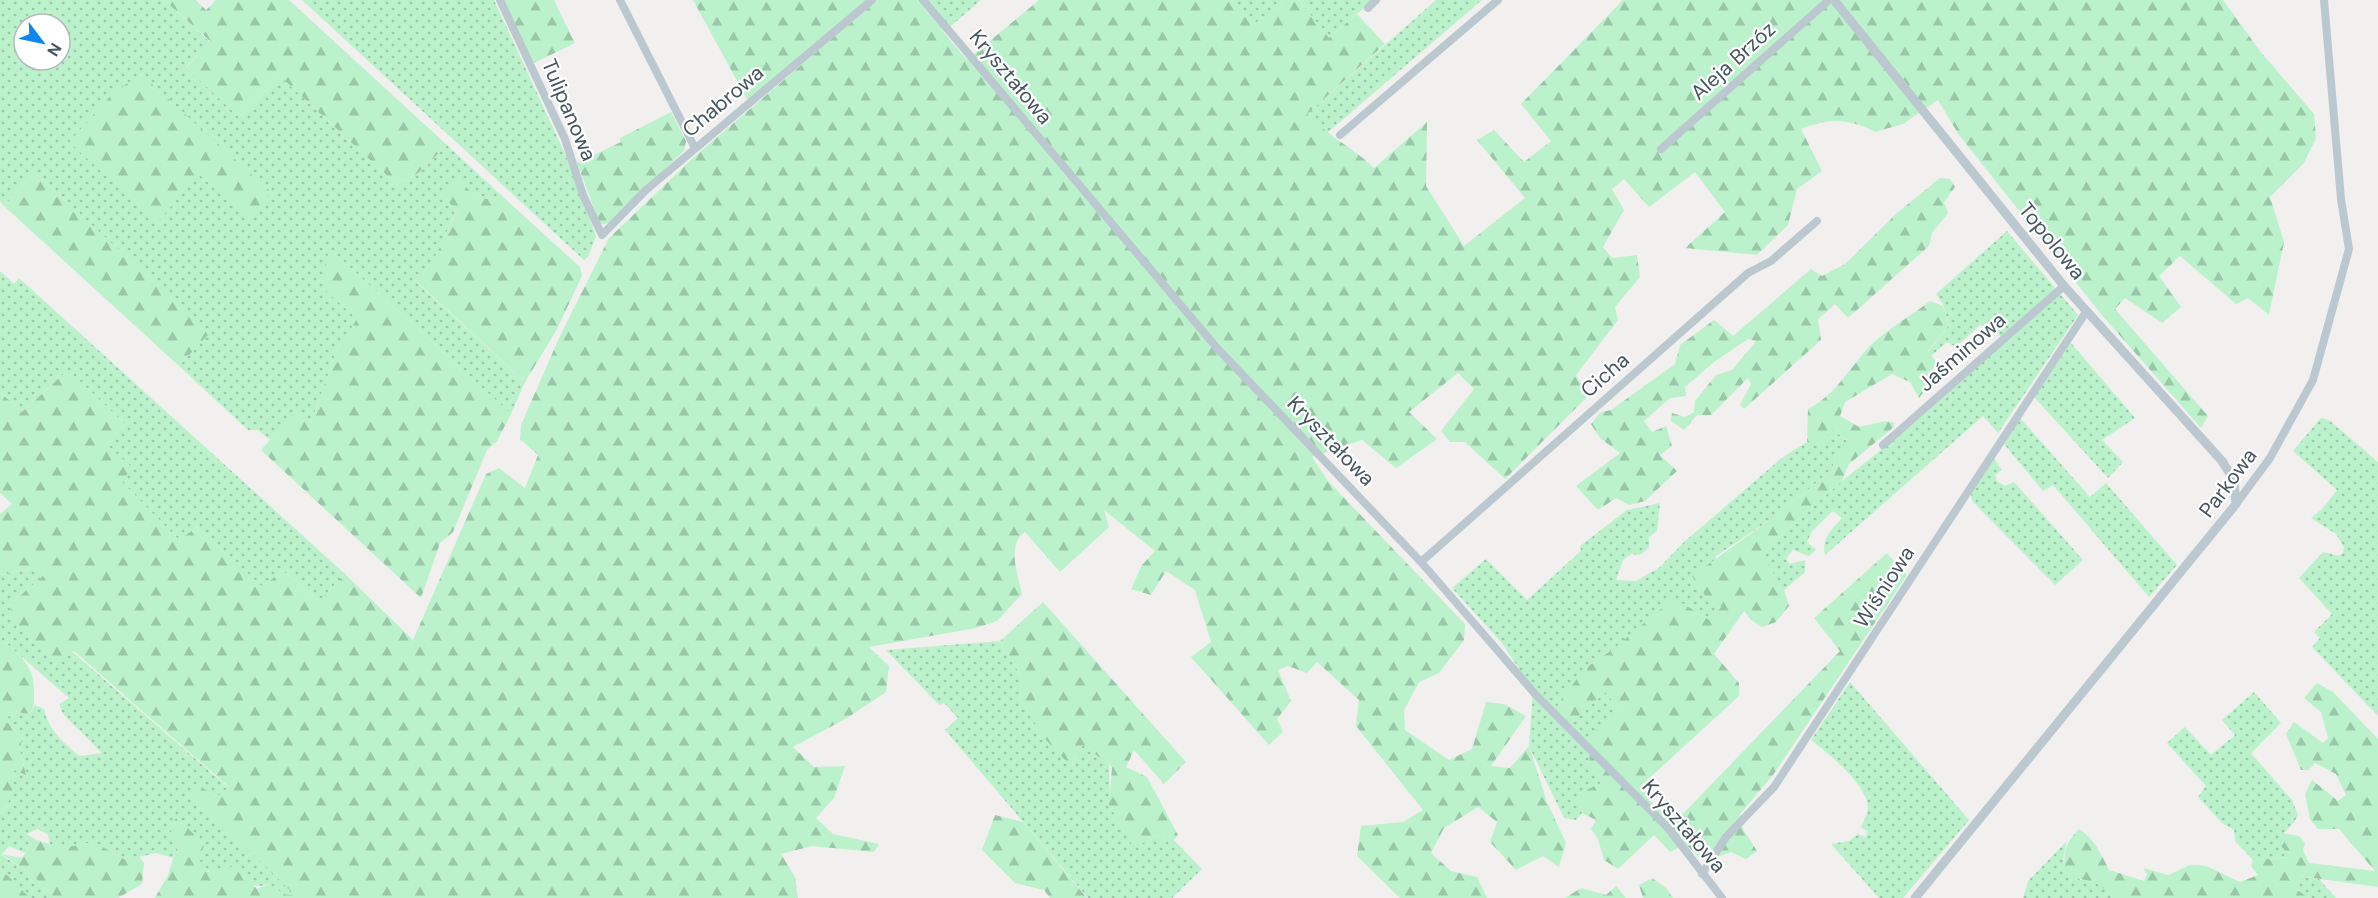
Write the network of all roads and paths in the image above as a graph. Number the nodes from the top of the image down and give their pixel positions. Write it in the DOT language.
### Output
graph roads {
  1 [pos="500,0"];
  2 [pos="620,0"];
  3 [pos="872,0"];
  4 [pos="923,0"];
  5 [pos="1376,0"];
  6 [pos="1498,0"];
  7 [pos="1829,0"];
  8 [pos="1834,0"];
  9 [pos="2324,0"];
  10 [pos="1368,8"];
  11 [pos="1340,135"];
  12 [pos="695,148"];
  13 [pos="1661,149"];
  14 [pos="1817,221"];
  15 [pos="602,235"];
  16 [pos="2064,286"];
  17 [pos="2086,312"];
  18 [pos="1883,445"];
  19 [pos="2236,504"];
  20 [pos="1421,562"];
  21 [pos="1702,874"];
  22 [pos="1722,898"];
  23 [pos="1915,898"];
  1 -- 15 [label="street, Tulipanowa"];
  2 -- 12 [label="street"];
  3 -- 12 [label="street, Chabrowa"];
  4 -- 20 [label="street, Kryształowa"];
  5 -- 10 [label="street"];
  6 -- 11 [label="street"];
  7 -- 13 [label="street, Aleja Brzóz"];
  8 -- 16 [label="street, Topolowa"];
  9 -- 19 [label="street, Parkowa"];
  12 -- 15 [label="street, Chabrowa"];
  14 -- 20 [label="street, Cicha"];
  16 -- 17 [label="street, Topolowa"];
  16 -- 18 [label="street, Jaśminowa"];
  17 -- 19 [label="street, Topolowa"];
  17 -- 21 [label="street, Wiśniowa"];
  19 -- 23 [label="street, Parkowa"];
  20 -- 21 [label="street, Kryształowa"];
  21 -- 22 [label="street, Kryształowa"];
}
